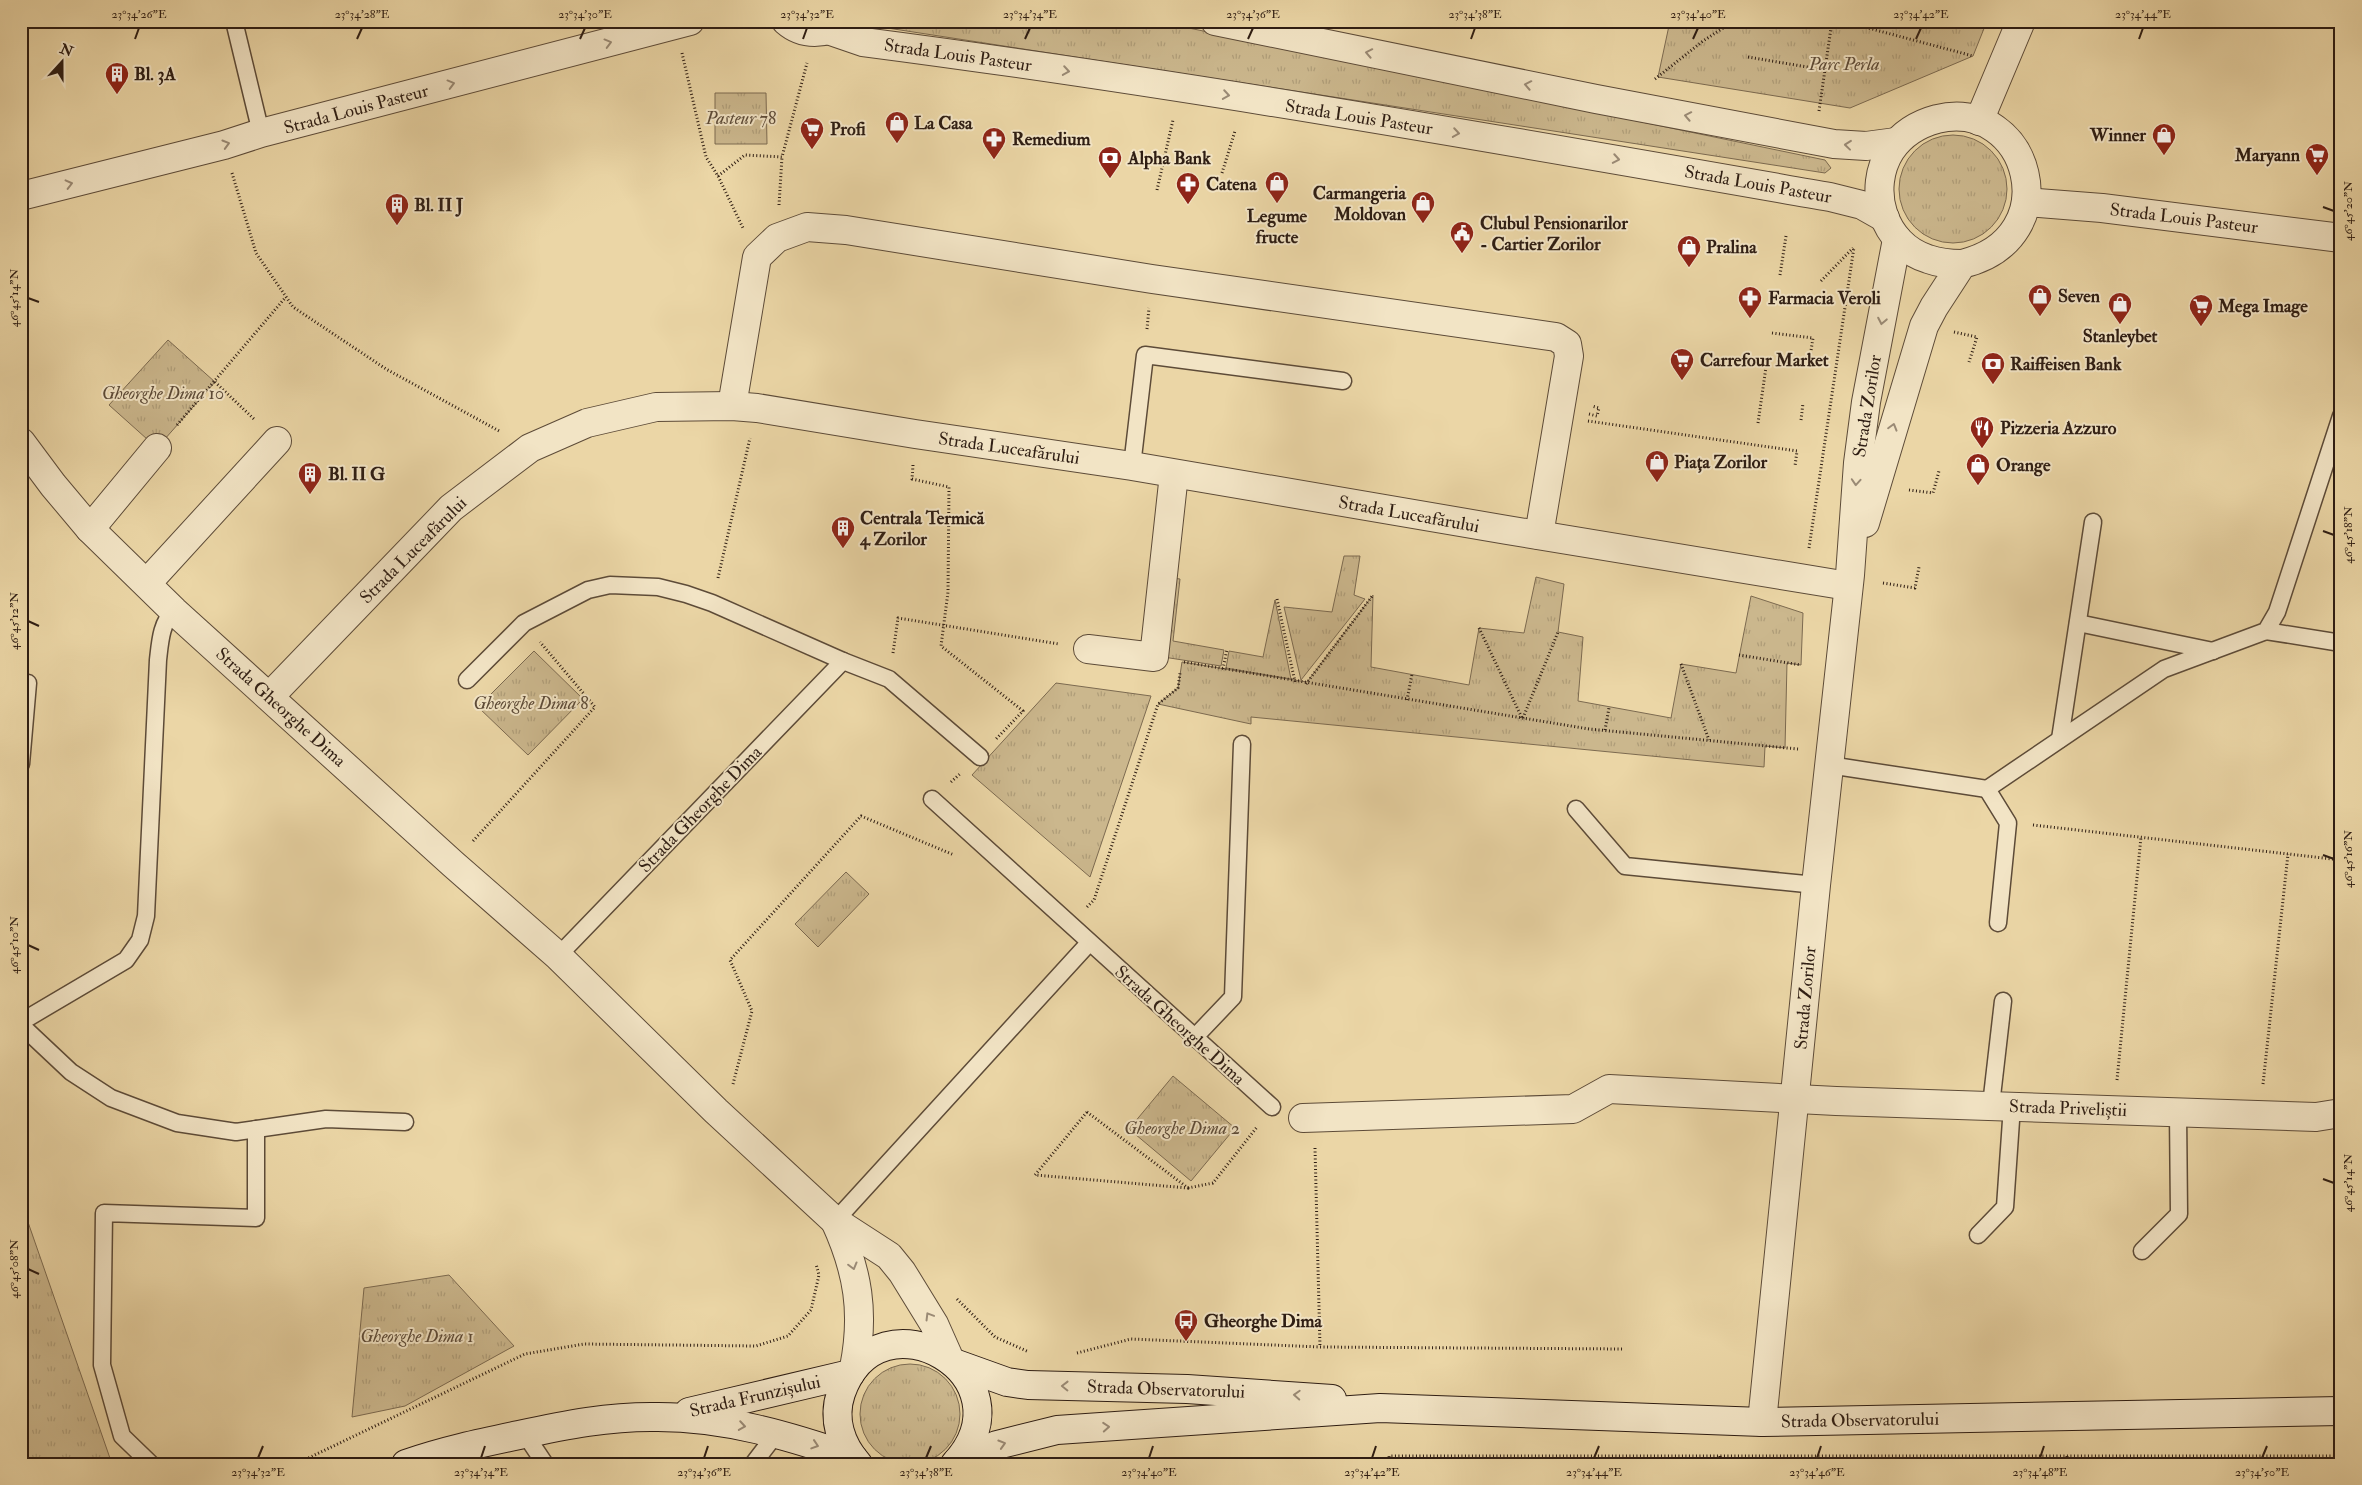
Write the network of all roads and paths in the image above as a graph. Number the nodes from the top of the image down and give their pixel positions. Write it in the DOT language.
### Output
graph roads {
  1 [pos="234,21"];
  2 [pos="786,21"];
  3 [pos="1215,21"];
  4 [pos="1734,21"];
  5 [pos="1842,21"];
  6 [pos="2020,21"];
  7 [pos="683,23"];
  8 [pos="837,26"];
  9 [pos="1973,56"];
  10 [pos="1748,57"];
  11 [pos="807,62"];
  12 [pos="1825,70"];
  13 [pos="1651,82"];
  14 [pos="1173,120"];
  15 [pos="1979,121"];
  16 [pos="1235,130"];
  17 [pos="261,133"];
  18 [pos="1896,142"];
  19 [pos="224,145"];
  20 [pos="782,158"];
  21 [pos="1222,173"];
  22 [pos="718,176"];
  23 [pos="1157,190"];
  24 [pos="21,196"];
  25 [pos="2026,202"];
  26 [pos="1891,229"];
  27 [pos="1786,236"];
  28 [pos="777,238"];
  29 [pos="2341,238"];
  30 [pos="757,257"];
  31 [pos="1962,264"];
  32 [pos="1780,275"];
  33 [pos="1152,280"];
  34 [pos="1822,281"];
  35 [pos="285,298"];
  36 [pos="1772,332"];
  37 [pos="1954,332"];
  38 [pos="1145,355"];
  39 [pos="1810,357"];
  40 [pos="1969,362"];
  41 [pos="1766,367"];
  42 [pos="215,382"];
  43 [pos="1343,382"];
  44 [pos="1804,403"];
  45 [pos="744,407"];
  46 [pos="2341,416"];
  47 [pos="1581,420"];
  48 [pos="1801,420"];
  49 [pos="1758,423"];
  50 [pos="915,434"];
  51 [pos="278,441"];
  52 [pos="21,442"];
  53 [pos="157,448"];
  54 [pos="530,448"];
  55 [pos="1132,466"];
  56 [pos="1794,466"];
  57 [pos="1939,471"];
  58 [pos="1174,474"];
  59 [pos="1909,490"];
  60 [pos="2093,522"];
  61 [pos="90,529"];
  62 [pos="1539,535"];
  63 [pos="1919,567"];
  64 [pos="1804,578"];
  65 [pos="1849,580"];
  66 [pos="147,583"];
  67 [pos="1883,583"];
  68 [pos="1373,595"];
  69 [pos="1277,599"];
  70 [pos="712,603"];
  71 [pos="174,611"];
  72 [pos="524,623"];
  73 [pos="2078,623"];
  74 [pos="945,625"];
  75 [pos="1480,628"];
  76 [pos="2266,631"];
  77 [pos="1558,632"];
  78 [pos="2341,643"];
  79 [pos="1088,649"];
  80 [pos="1227,649"];
  81 [pos="2213,651"];
  82 [pos="1739,655"];
  83 [pos="843,661"];
  84 [pos="1681,664"];
  85 [pos="1801,665"];
  86 [pos="1223,669"];
  87 [pos="1412,674"];
  88 [pos="888,679"];
  89 [pos="468,680"];
  90 [pos="1295,682"];
  91 [pos="28,683"];
  92 [pos="1306,684"];
  93 [pos="270,696"];
  94 [pos="1407,700"];
  95 [pos="1609,708"];
  96 [pos="1522,718"];
  97 [pos="1605,730"];
  98 [pos="2060,739"];
  99 [pos="1709,740"];
  100 [pos="1242,744"];
  101 [pos="1798,749"];
  102 [pos="980,756"];
  103 [pos="21,764"];
  104 [pos="1829,765"];
  105 [pos="1987,789"];
  106 [pos="932,799"];
  107 [pos="1576,809"];
  108 [pos="2008,823"];
  109 [pos="2141,837"];
  110 [pos="2288,854"];
  111 [pos="963,858"];
  112 [pos="2341,860"];
  113 [pos="453,864"];
  114 [pos="1816,885"];
  115 [pos="1998,923"];
  116 [pos="1069,925"];
  117 [pos="1089,943"];
  118 [pos="558,956"];
  119 [pos="2003,1000"];
  120 [pos="21,1023"];
  121 [pos="1194,1038"];
  122 [pos="1796,1098"];
  123 [pos="2001,1106"];
  124 [pos="1272,1107"];
  125 [pos="2115,1110"];
  126 [pos="716,1111"];
  127 [pos="2178,1112"];
  128 [pos="2341,1114"];
  129 [pos="2260,1115"];
  130 [pos="1309,1118"];
  131 [pos="405,1122"];
  132 [pos="256,1129"];
  133 [pos="1188,1188"];
  134 [pos="835,1221"];
  135 [pos="1978,1235"];
  136 [pos="2142,1251"];
  137 [pos="814,1256"];
  138 [pos="954,1296"];
  139 [pos="1320,1347"];
  140 [pos="1624,1349"];
  141 [pos="1031,1353"];
  142 [pos="1074,1354"];
  143 [pos="952,1361"];
  144 [pos="852,1371"];
  145 [pos="1380,1408"];
  146 [pos="2341,1411"];
  147 [pos="659,1417"];
  148 [pos="1762,1422"];
  149 [pos="525,1434"];
  150 [pos="776,1434"];
  151 [pos="1720,1456"];
  152 [pos="2067,1456"];
  153 [pos="2341,1456"];
  154 [pos="856,1461"];
  155 [pos="956,1463"];
  156 [pos="151,1464"];
  157 [pos="296,1464"];
  158 [pos="406,1464"];
  159 [pos="545,1464"];
  160 [pos="753,1464"];
  161 [pos="1390,1464"];
  162 [pos="1720,1464"];
  163 [pos="2067,1464"];
  1 -- 17 [label="lane"];
  2 -- 8 [label="street, Strada Louis Pasteur"];
  18 -- 3 [label="street, one-way"];
  4 -- 13 [label="path"];
  5 -- 9 [label="path"];
  6 -- 15 [label="street"];
  17 -- 7 [label="street, Strada Louis Pasteur, one-way"];
  7 -- 22 [label="path"];
  8 -- 26 [label="street, Strada Louis Pasteur, one-way"];
  10 -- 12 [label="path"];
  11 -- 20 [label="path"];
  14 -- 23 [label="path"];
  15 -- 18 [label="street, Strada Zorilor"];
  15 -- 25 [label="street, Strada Zorilor"];
  16 -- 21 [label="path"];
  19 -- 17 [label="street, Strada Louis Pasteur, one-way"];
  18 -- 26 [label="street, Strada Zorilor"];
  24 -- 19 [label="street, Strada Louis Pasteur, one-way"];
  19 -- 35 [label="path"];
  20 -- 22 [label="path"];
  20 -- 28 [label="path"];
  22 -- 30 [label="path"];
  25 -- 29 [label="street, Strada Louis Pasteur"];
  25 -- 31 [label="street, Strada Zorilor"];
  26 -- 31 [label="street, Strada Zorilor"];
  26 -- 65 [label="street, Strada Zorilor, one-way"];
  27 -- 32 [label="path"];
  28 -- 30 [label="street"];
  28 -- 33 [label="street"];
  30 -- 45 [label="street"];
  65 -- 31 [label="street, Strada Zorilor, one-way"];
  33 -- 38 [label="path"];
  33 -- 62 [label="street"];
  34 -- 64 [label="path"];
  35 -- 53 [label="path"];
  35 -- 54 [label="path"];
  36 -- 39 [label="path"];
  37 -- 40 [label="path"];
  38 -- 43 [label="lane"];
  38 -- 55 [label="lane"];
  41 -- 49 [label="path"];
  42 -- 51 [label="path"];
  44 -- 48 [label="path"];
  45 -- 50 [label="street, Strada Luceafărului"];
  45 -- 54 [label="street, Strada Luceafărului"];
  45 -- 70 [label="path"];
  46 -- 76 [label="lane"];
  47 -- 56 [label="path"];
  50 -- 55 [label="street, Strada Luceafărului"];
  50 -- 74 [label="path"];
  51 -- 66 [label="street"];
  52 -- 61 [label="street, Strada Gheorghe Dima"];
  53 -- 61 [label="street"];
  54 -- 93 [label="street, Strada Luceafărului"];
  55 -- 58 [label="street, Strada Luceafărului"];
  57 -- 59 [label="path"];
  58 -- 62 [label="street, Strada Luceafărului"];
  58 -- 79 [label="street"];
  60 -- 73 [label="lane"];
  61 -- 66 [label="street, Strada Gheorghe Dima"];
  62 -- 64 [label="street, Strada Luceafărului"];
  63 -- 67 [label="path"];
  64 -- 65 [label="street, Strada Luceafărului"];
  65 -- 104 [label="street, Strada Zorilor"];
  66 -- 71 [label="street, Strada Gheorghe Dima"];
  68 -- 92 [label="path"];
  69 -- 90 [label="path"];
  70 -- 72 [label="lane"];
  70 -- 83 [label="lane"];
  71 -- 93 [label="street, Strada Gheorghe Dima"];
  71 -- 120 [label="lane"];
  72 -- 89 [label="lane"];
  72 -- 113 [label="path"];
  73 -- 81 [label="lane"];
  73 -- 98 [label="lane"];
  74 -- 79 [label="path"];
  74 -- 88 [label="path"];
  74 -- 102 [label="path"];
  75 -- 96 [label="path"];
  76 -- 78 [label="lane"];
  76 -- 81 [label="lane"];
  77 -- 96 [label="path"];
  80 -- 86 [label="path"];
  81 -- 98 [label="lane"];
  82 -- 85 [label="path"];
  83 -- 88 [label="lane"];
  83 -- 118 [label="lane, Strada Gheorghe Dima"];
  84 -- 99 [label="path"];
  86 -- 90 [label="path"];
  86 -- 116 [label="path"];
  87 -- 94 [label="path"];
  88 -- 102 [label="lane"];
  90 -- 92 [label="path"];
  91 -- 103 [label="lane"];
  92 -- 94 [label="path"];
  93 -- 113 [label="street, Strada Gheorghe Dima"];
  94 -- 96 [label="path"];
  95 -- 97 [label="path"];
  96 -- 97 [label="path"];
  97 -- 99 [label="path"];
  98 -- 105 [label="lane"];
  99 -- 101 [label="path"];
  100 -- 121 [label="lane"];
  102 -- 106 [label="path"];
  104 -- 105 [label="lane"];
  104 -- 114 [label="street, Strada Zorilor"];
  105 -- 108 [label="lane"];
  106 -- 116 [label="lane, Strada Gheorghe Dima"];
  107 -- 114 [label="lane"];
  108 -- 109 [label="path"];
  108 -- 115 [label="lane"];
  109 -- 110 [label="path"];
  109 -- 125 [label="path"];
  110 -- 112 [label="path"];
  110 -- 129 [label="path"];
  111 -- 126 [label="path"];
  113 -- 118 [label="street, Strada Gheorghe Dima"];
  114 -- 122 [label="street, Strada Zorilor"];
  116 -- 117 [label="lane, Strada Gheorghe Dima"];
  117 -- 121 [label="lane, Strada Gheorghe Dima"];
  117 -- 134 [label="lane"];
  118 -- 126 [label="street, Strada Gheorghe Dima"];
  119 -- 123 [label="lane"];
  120 -- 132 [label="lane"];
  121 -- 124 [label="lane, Strada Gheorghe Dima"];
  122 -- 123 [label="street, Strada Priveliștii"];
  122 -- 130 [label="street, Strada Priveliștii"];
  122 -- 148 [label="street, Strada Zorilor"];
  123 -- 125 [label="street, Strada Priveliștii"];
  123 -- 135 [label="lane"];
  124 -- 133 [label="path"];
  125 -- 127 [label="street, Strada Priveliștii"];
  126 -- 134 [label="street, Strada Gheorghe Dima"];
  127 -- 129 [label="street, Strada Priveliștii"];
  127 -- 136 [label="lane"];
  128 -- 129 [label="street, Strada Priveliștii"];
  130 -- 139 [label="path"];
  131 -- 132 [label="lane"];
  132 -- 156 [label="lane"];
  133 -- 133 [label="path"];
  143 -- 134 [label="street, Strada Gheorghe Dima, one-way"];
  134 -- 144 [label="street, Strada Gheorghe Dima, one-way"];
  137 -- 157 [label="path"];
  138 -- 141 [label="path"];
  139 -- 140 [label="path"];
  139 -- 142 [label="path"];
  143 -- 144 [label="street"];
  145 -- 143 [label="street, Strada Observatorului, one-way"];
  143 -- 155 [label="street"];
  144 -- 147 [label="street, Strada Frunzișului"];
  144 -- 154 [label="street, Strada Gheorghe Dima"];
  145 -- 148 [label="street, Strada Observatorului"];
  155 -- 145 [label="street, Strada Observatorului, one-way"];
  146 -- 148 [label="street, Strada Observatorului"];
  147 -- 149 [label="street, Strada Frunzișului"];
  147 -- 150 [label="street, Strada Frunzișului, one-way"];
  149 -- 158 [label="street, Strada Frunzișului"];
  149 -- 159 [label="lane"];
  150 -- 154 [label="street, Strada Frunzișului, one-way"];
  150 -- 160 [label="lane"];
  151 -- 152 [label="path"];
  151 -- 161 [label="path"];
  151 -- 162 [label="path"];
  152 -- 153 [label="path"];
  152 -- 163 [label="path"];
}
